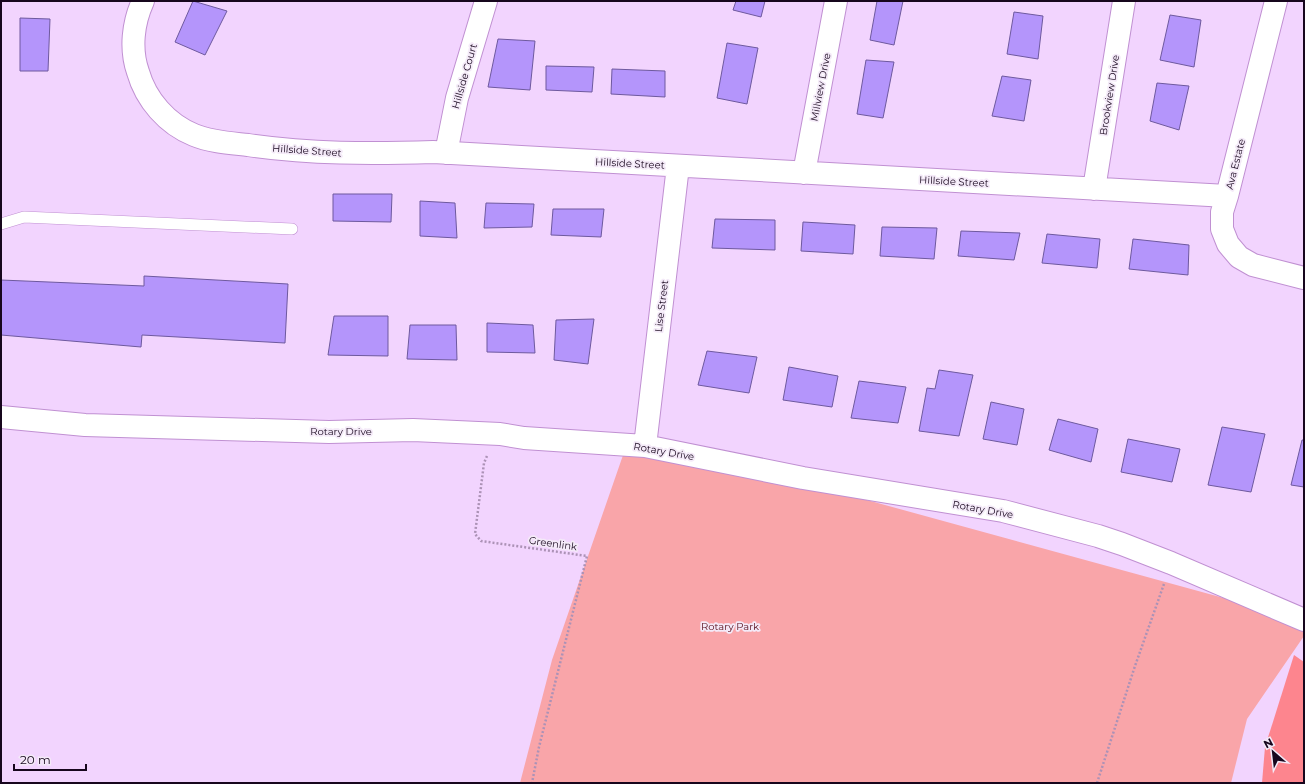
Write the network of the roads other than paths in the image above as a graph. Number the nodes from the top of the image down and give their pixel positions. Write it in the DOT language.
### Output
graph roads {
  1 [pos="143,1"];
  2 [pos="486,1"];
  3 [pos="836,1"];
  4 [pos="1124,1"];
  5 [pos="1276,1"];
  6 [pos="446,153"];
  7 [pos="678,166"];
  8 [pos="804,173"];
  9 [pos="1094,189"];
  10 [pos="1227,196"];
  11 [pos="1,224"];
  12 [pos="292,229"];
  13 [pos="1304,278"];
  14 [pos="1,417"];
  15 [pos="645,446"];
  16 [pos="1304,620"];
  1 -- 6 [label="street, Hillside Street"];
  2 -- 6 [label="street, Hillside Court"];
  3 -- 8 [label="street, Millview Drive"];
  4 -- 9 [label="street, Brookview Drive"];
  5 -- 10 [label="street, Ava Estate"];
  6 -- 7 [label="street, Hillside Street"];
  7 -- 8 [label="street, Hillside Street"];
  7 -- 15 [label="street, Lise Street"];
  8 -- 9 [label="street, Hillside Street"];
  9 -- 10 [label="street, Hillside Street"];
  10 -- 13 [label="street, Ava Estate"];
  11 -- 12 [label="lane"];
  14 -- 15 [label="street, Rotary Drive"];
  15 -- 16 [label="street, Rotary Drive"];
}
